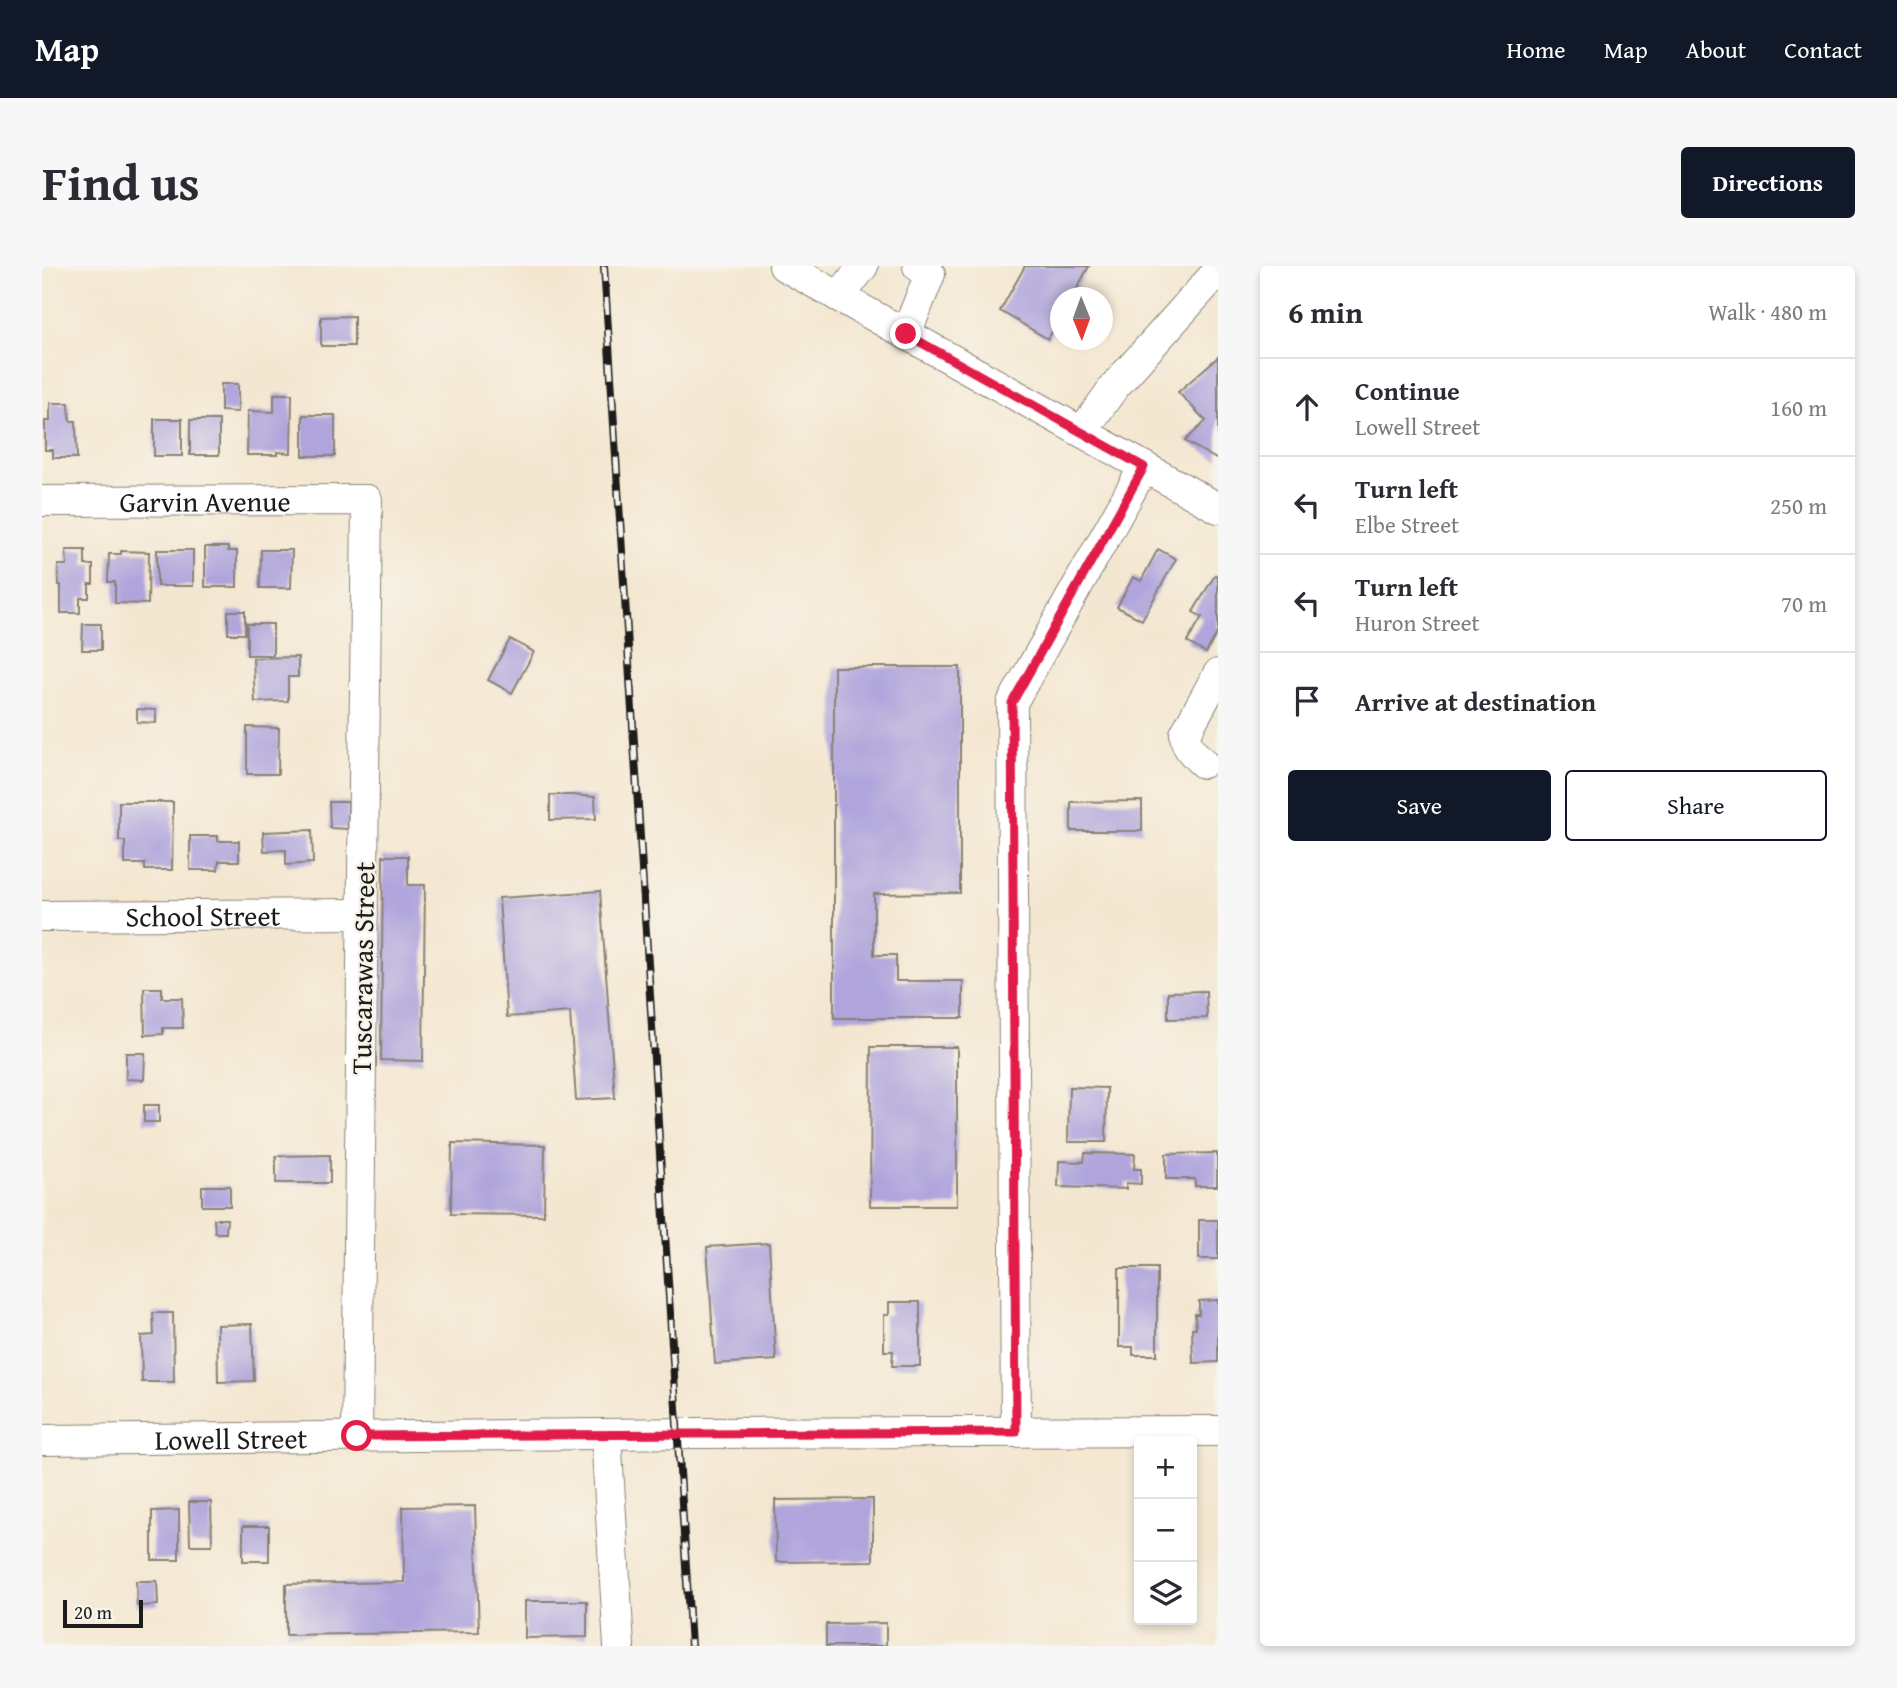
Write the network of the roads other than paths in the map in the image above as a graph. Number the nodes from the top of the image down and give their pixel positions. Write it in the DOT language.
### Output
graph roads {
  1 [pos="784,266"];
  2 [pos="863,266"];
  3 [pos="918,266"];
  4 [pos="1218,271"];
  5 [pos="839,297"];
  6 [pos="906,334"];
  7 [pos="1082,432"];
  8 [pos="1144,467"];
  9 [pos="367,500"];
  10 [pos="42,501"];
  11 [pos="1218,508"];
  12 [pos="1218,674"];
  13 [pos="1203,763"];
  14 [pos="363,914"];
  15 [pos="42,916"];
  16 [pos="1218,1431"];
  17 [pos="1016,1432"];
  18 [pos="606,1434"];
  19 [pos="357,1436"];
  20 [pos="42,1440"];
  21 [pos="619,1646"];
  1 -- 5 [label="street"];
  2 -- 5 [label="street"];
  3 -- 6 [label="street"];
  4 -- 7 [label="street"];
  5 -- 6 [label="street"];
  6 -- 7 [label="street"];
  7 -- 8 [label="street"];
  8 -- 11 [label="street"];
  8 -- 17 [label="street"];
  9 -- 10 [label="street, Garvin Avenue"];
  9 -- 14 [label="street, Tuscarawas Street"];
  12 -- 13 [label="street"];
  14 -- 15 [label="street, School Street"];
  14 -- 19 [label="street, Tuscarawas Street"];
  16 -- 17 [label="street, Lowell Street"];
  17 -- 18 [label="street, Lowell Street"];
  18 -- 19 [label="street, Lowell Street"];
  18 -- 21 [label="street"];
  19 -- 20 [label="street, Lowell Street"];
}
